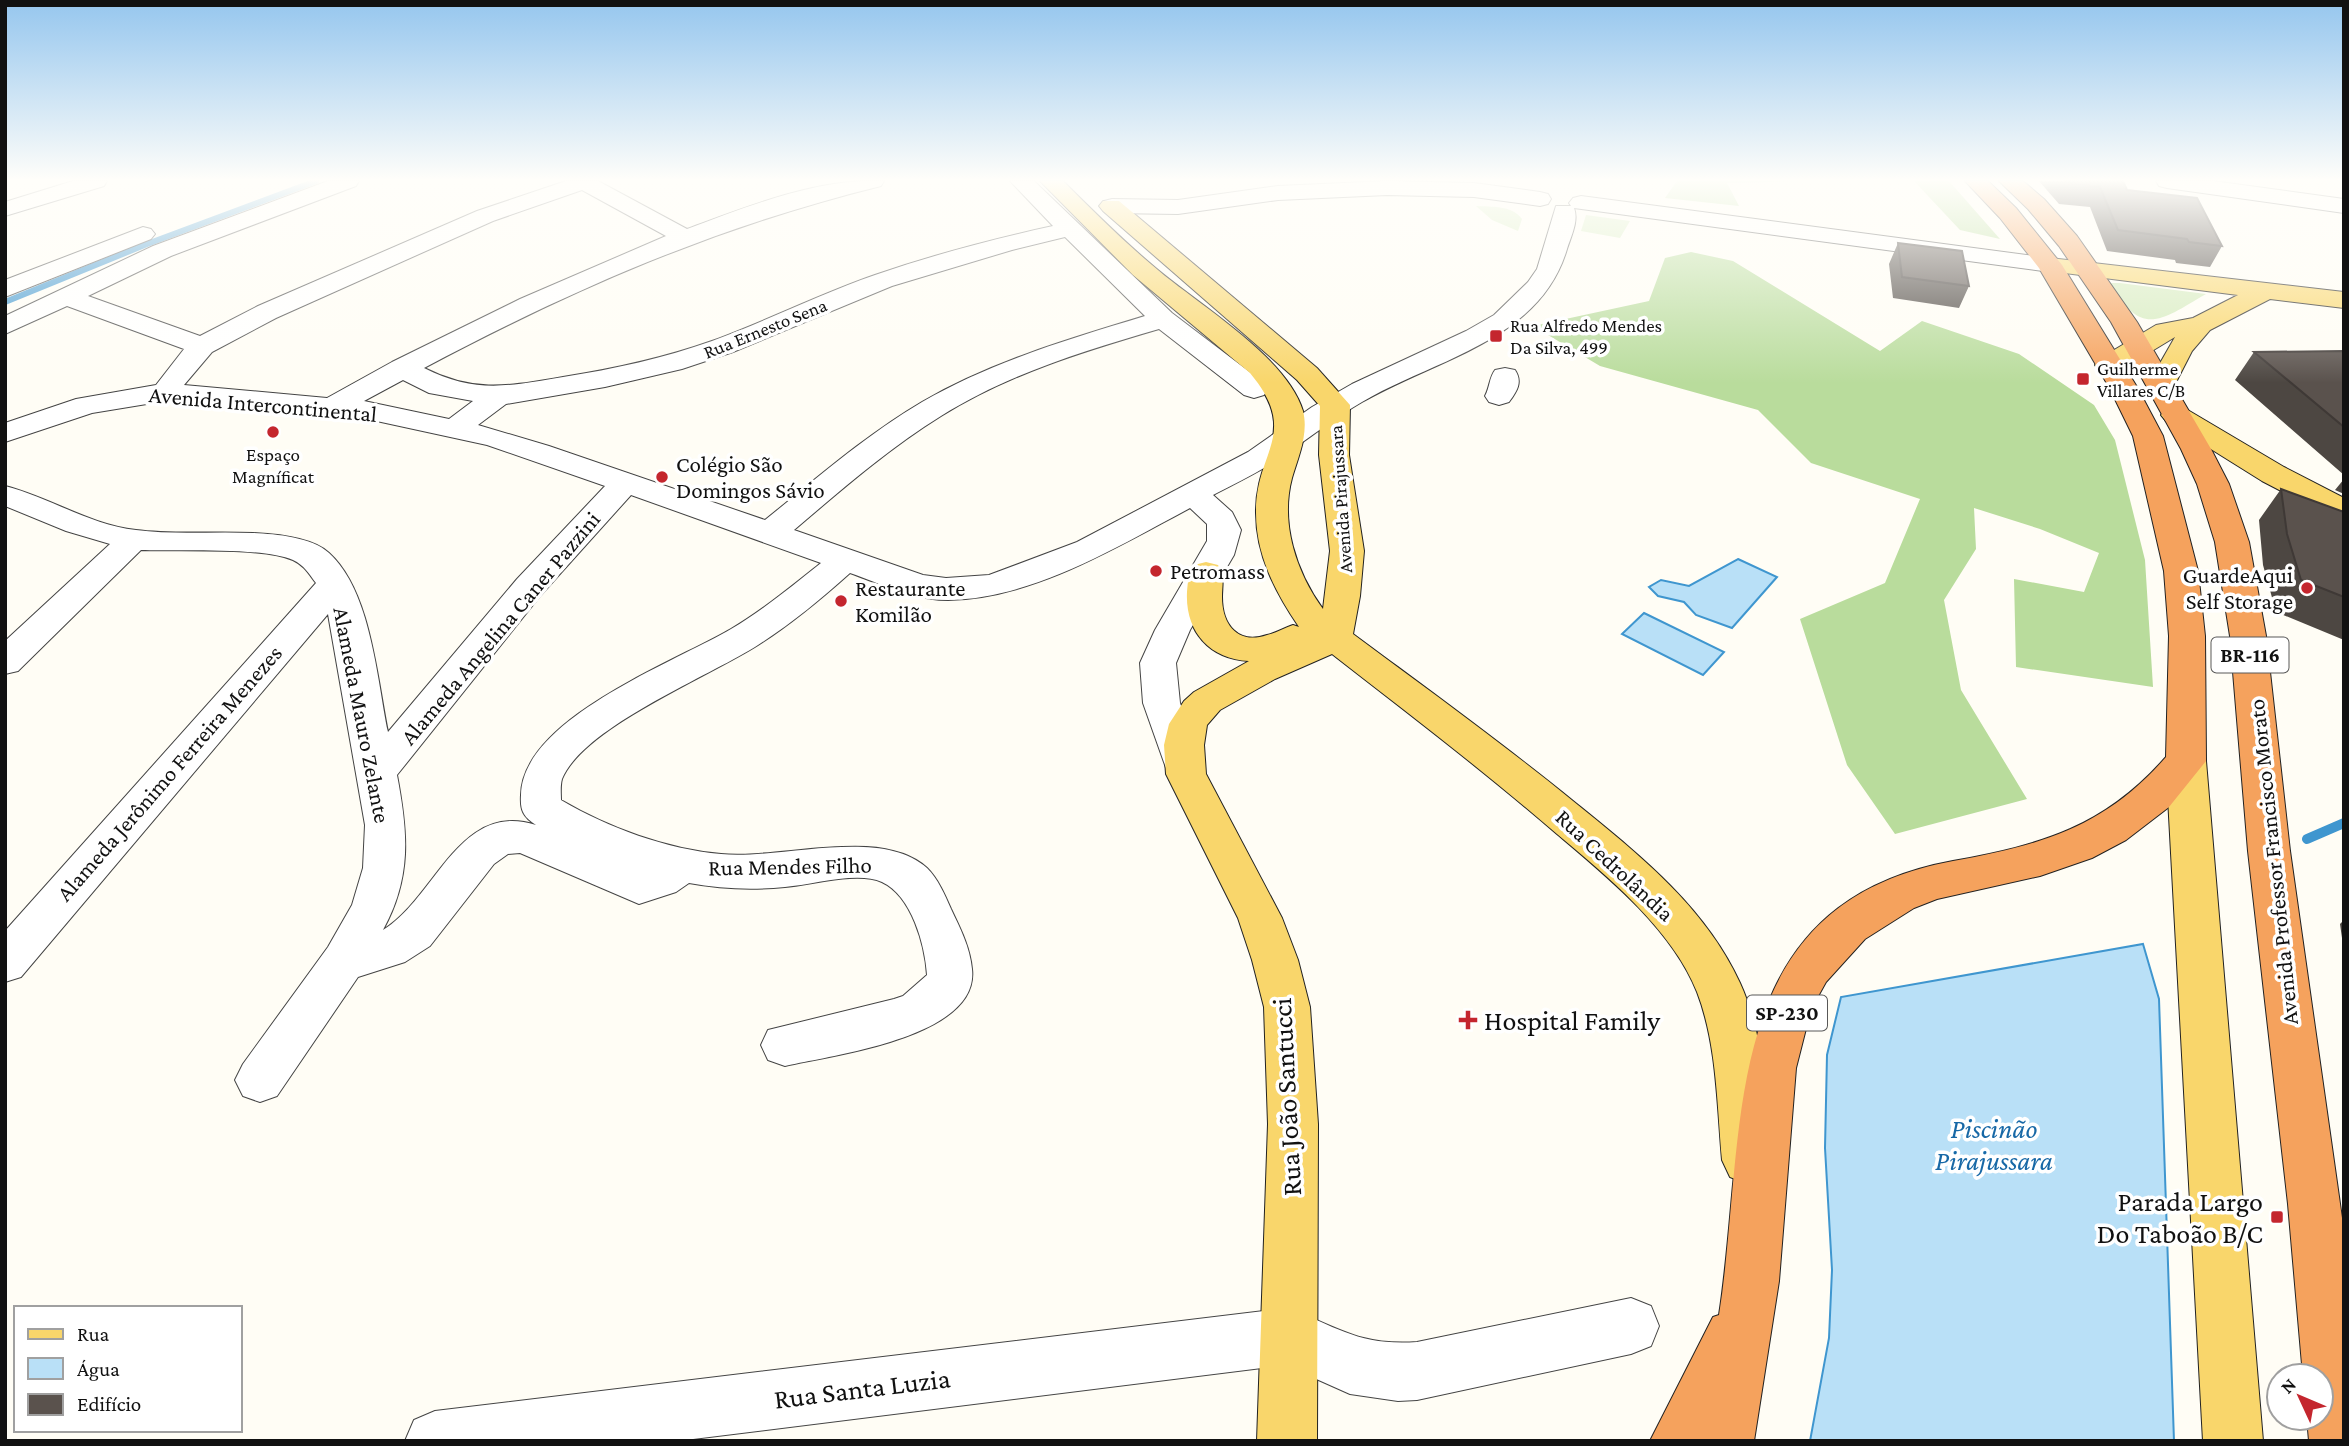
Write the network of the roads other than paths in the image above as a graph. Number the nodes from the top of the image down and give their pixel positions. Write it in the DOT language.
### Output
graph roads {
  1 [pos="111,248"];
  2 [pos="169,248"];
  3 [pos="409,248"];
  4 [pos="658,248"];
  5 [pos="991,248"];
  6 [pos="1089,248"];
  7 [pos="1120,248"];
  8 [pos="1160,248"];
  9 [pos="1555,248"];
  10 [pos="1933,248"];
  11 [pos="2037,248"];
  12 [pos="2072,248"];
  13 [pos="2050,265"];
  14 [pos="2090,270"];
  15 [pos="5,289"];
  16 [pos="2268,290"];
  17 [pos="65,297"];
  18 [pos="2344,300"];
  19 [pos="1163,319"];
  20 [pos="2202,324"];
  21 [pos="5,326"];
  22 [pos="202,346"];
  23 [pos="2139,349"];
  24 [pos="2109,365"];
  25 [pos="402,368"];
  26 [pos="1254,389"];
  27 [pos="165,392"];
  28 [pos="1339,394"];
  29 [pos="497,397"];
  30 [pos="2169,400"];
  31 [pos="334,406"];
  32 [pos="454,429"];
  33 [pos="5,433"];
  34 [pos="1292,434"];
  35 [pos="2273,474"];
  36 [pos="625,483"];
  37 [pos="2213,484"];
  38 [pos="5,495"];
  39 [pos="1192,495"];
  40 [pos="2344,511"];
  41 [pos="769,534"];
  42 [pos="133,540"];
  43 [pos="845,560"];
  44 [pos="1206,573"];
  45 [pos="334,584"];
  46 [pos="1324,631"];
  47 [pos="5,662"];
  48 [pos="2186,761"];
  49 [pos="377,773"];
  50 [pos="1186,774"];
  51 [pos="683,864"];
  52 [pos="344,960"];
  53 [pos="5,963"];
  54 [pos="785,1045"];
  55 [pos="260,1080"];
  56 [pos="1757,1224"];
  57 [pos="1749,1307"];
  58 [pos="1631,1326"];
  59 [pos="1289,1336"];
  60 [pos="435,1441"];
  61 [pos="1287,1441"];
  62 [pos="1680,1441"];
  63 [pos="1724,1441"];
  64 [pos="2232,1441"];
  65 [pos="2339,1441"];
  1 -- 15 [label="street"];
  2 -- 17 [label="street"];
  3 -- 22 [label="street"];
  4 -- 25 [label="street"];
  5 -- 29 [label="street, Rua Ernesto Sena"];
  6 -- 19 [label="street"];
  7 -- 34 [label="main road, Avenida Pirajussara"];
  8 -- 28 [label="main road"];
  9 -- 28 [label="street, Avenida Intercontinental"];
  10 -- 13 [label="street"];
  11 -- 13 [label="highway, BR-116"];
  12 -- 14 [label="highway, Avenida Professor Francisco Morato / BR-116"];
  13 -- 14 [label="main road"];
  13 -- 24 [label="highway, BR-116"];
  14 -- 16 [label="main road"];
  14 -- 23 [label="highway, Avenida Professor Francisco Morato / BR-116"];
  16 -- 18 [label="main road"];
  16 -- 20 [label="main road"];
  17 -- 21 [label="street"];
  17 -- 22 [label="street"];
  19 -- 26 [label="street"];
  19 -- 41 [label="street"];
  20 -- 23 [label="main road"];
  20 -- 30 [label="main road"];
  22 -- 27 [label="street"];
  23 -- 24 [label="main road"];
  23 -- 30 [label="highway, Avenida Professor Francisco Morato / BR-116"];
  24 -- 48 [label="highway, BR-116"];
  25 -- 29 [label="street, Rua Ernesto Sena"];
  25 -- 31 [label="street"];
  27 -- 31 [label="street, Avenida Intercontinental"];
  27 -- 33 [label="street, Avenida Intercontinental"];
  28 -- 34 [label="street, Avenida Intercontinental"];
  28 -- 46 [label="main road, Avenida Pirajussara"];
  29 -- 32 [label="street, Rua Ernesto Sena"];
  30 -- 35 [label="main road"];
  30 -- 37 [label="highway, Avenida Professor Francisco Morato / BR-116"];
  31 -- 32 [label="street, Avenida Intercontinental"];
  32 -- 36 [label="street, Avenida Intercontinental"];
  34 -- 39 [label="street, Avenida Intercontinental"];
  34 -- 46 [label="main road, Avenida Pirajussara"];
  35 -- 37 [label="main road"];
  35 -- 40 [label="main road"];
  36 -- 41 [label="street, Avenida Intercontinental"];
  36 -- 49 [label="street, Alameda Angelina Caner Pazzini"];
  37 -- 65 [label="highway, Avenida Professor Francisco Morato / BR-116"];
  38 -- 42 [label="street, Alameda Mauro Zelante"];
  39 -- 43 [label="street, Avenida Intercontinental"];
  39 -- 44 [label="street, Rua João Santucci"];
  41 -- 43 [label="street, Avenida Intercontinental"];
  42 -- 45 [label="street, Alameda Mauro Zelante"];
  42 -- 47 [label="street"];
  43 -- 51 [label="street, Rua Mendes Filho"];
  44 -- 46 [label="main road"];
  44 -- 50 [label="street, Rua João Santucci"];
  45 -- 49 [label="street, Alameda Mauro Zelante"];
  45 -- 53 [label="street, Alameda Jerônimo Ferreira Menezes"];
  46 -- 50 [label="main road, Rua João Santucci"];
  46 -- 56 [label="main road, Rua Cedrolândia"];
  48 -- 56 [label="highway, Rua Cedrolândia / SP-230"];
  48 -- 64 [label="main road"];
  49 -- 52 [label="street, Alameda Mauro Zelante"];
  50 -- 59 [label="main road, Rua João Santucci"];
  51 -- 52 [label="street"];
  51 -- 54 [label="street, Rua Mendes Filho"];
  52 -- 55 [label="street, Alameda Mauro Zelante"];
  56 -- 57 [label="highway, Rua Cedrolândia / SP-230"];
  57 -- 62 [label="highway"];
  57 -- 63 [label="highway, Rua Cedrolândia / SP-230"];
  58 -- 59 [label="street"];
  59 -- 60 [label="street, Rua Santa Luzia"];
  59 -- 61 [label="main road, Rua João Santucci"];
}
